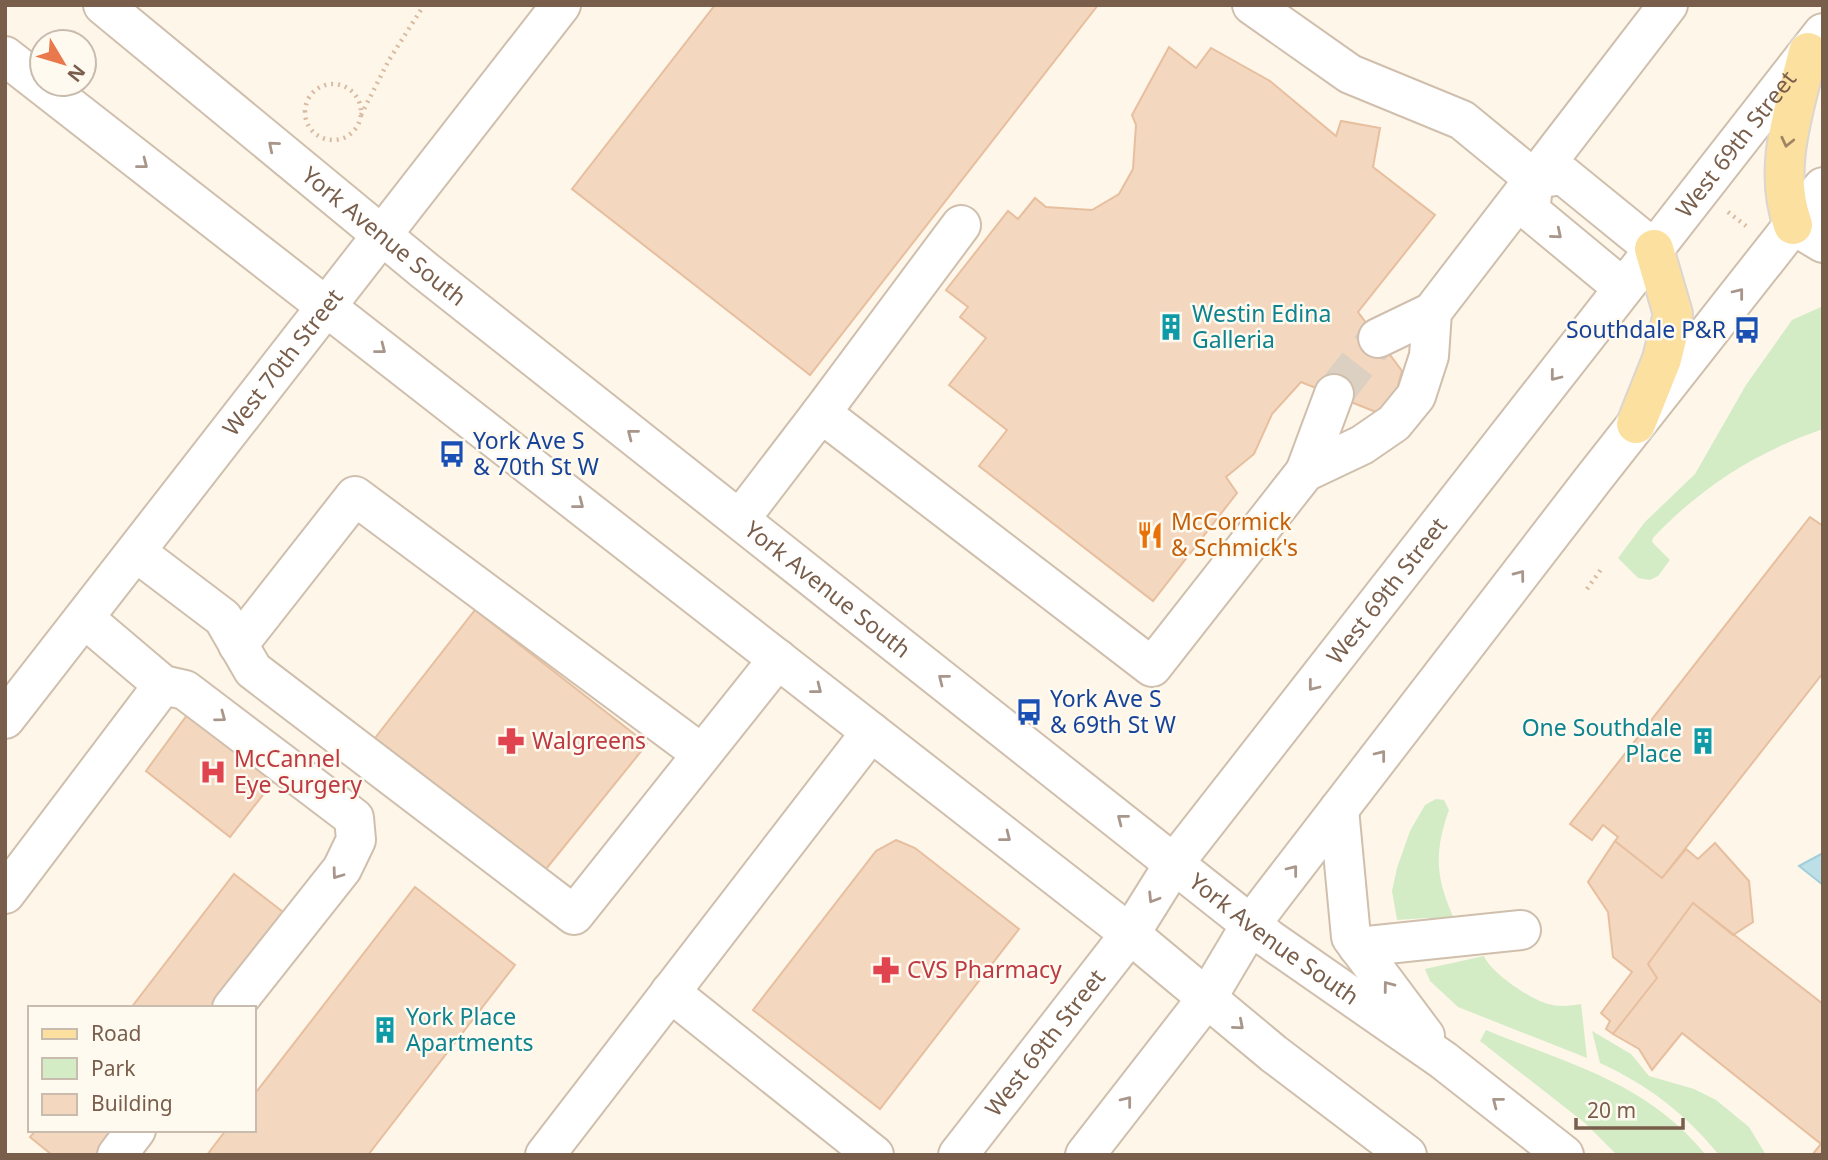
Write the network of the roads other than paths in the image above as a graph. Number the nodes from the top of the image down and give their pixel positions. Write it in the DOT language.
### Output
graph roads {
  1 [pos="103,5"];
  2 [pos="561,5"];
  3 [pos="1252,5"];
  4 [pos="1668,5"];
  5 [pos="1815,42"];
  6 [pos="5,56"];
  7 [pos="1534,179"];
  8 [pos="1823,187"];
  9 [pos="961,225"];
  10 [pos="1808,234"];
  11 [pos="382,236"];
  12 [pos="1654,249"];
  13 [pos="1623,288"];
  14 [pos="327,307"];
  15 [pos="1432,312"];
  16 [pos="1378,338"];
  17 [pos="1334,394"];
  18 [pos="821,413"];
  19 [pos="1636,424"];
  20 [pos="1306,472"];
  21 [pos="740,519"];
  22 [pos="136,552"];
  23 [pos="84,618"];
  24 [pos="238,645"];
  25 [pos="778,659"];
  26 [pos="163,685"];
  27 [pos="5,719"];
  28 [pos="871,732"];
  29 [pos="702,754"];
  30 [pos="1339,809"];
  31 [pos="1175,862"];
  32 [pos="5,894"];
  33 [pos="1251,924"];
  34 [pos="1521,930"];
  35 [pos="1130,934"];
  36 [pos="1358,947"];
  37 [pos="670,992"];
  38 [pos="1207,998"];
  39 [pos="234,1006"];
  40 [pos="1443,1060"];
  41 [pos="134,1132"];
  42 [pos="117,1155"];
  43 [pos="545,1155"];
  44 [pos="874,1155"];
  45 [pos="958,1155"];
  46 [pos="1085,1155"];
  47 [pos="1407,1155"];
  48 [pos="1564,1155"];
  11 -- 1 [label="street, York Avenue South, one-way"];
  2 -- 11 [label="street, West 70th Street"];
  3 -- 7 [label="street"];
  4 -- 7 [label="street"];
  5 -- 10 [label="main road, one-way"];
  5 -- 12 [label="street, West 69th Street"];
  6 -- 14 [label="street, one-way"];
  7 -- 12 [label="street"];
  7 -- 13 [label="street, one-way"];
  7 -- 15 [label="street"];
  8 -- 10 [label="street"];
  9 -- 18 [label="street"];
  19 -- 10 [label="street, one-way"];
  11 -- 14 [label="street, West 70th Street"];
  21 -- 11 [label="street, York Avenue South, one-way"];
  12 -- 13 [label="street, West 69th Street"];
  12 -- 19 [label="main road"];
  13 -- 31 [label="street, West 69th Street, one-way"];
  14 -- 22 [label="street, West 70th Street"];
  14 -- 25 [label="street, one-way"];
  15 -- 16 [label="street"];
  15 -- 20 [label="street"];
  17 -- 20 [label="street"];
  18 -- 20 [label="street"];
  18 -- 21 [label="street"];
  30 -- 19 [label="street, one-way"];
  31 -- 21 [label="street, York Avenue South, one-way"];
  22 -- 23 [label="street, West 70th Street"];
  22 -- 24 [label="street"];
  23 -- 26 [label="street"];
  23 -- 27 [label="street, West 70th Street"];
  24 -- 29 [label="street"];
  24 -- 29 [label="street"];
  25 -- 28 [label="street, one-way"];
  25 -- 29 [label="street"];
  26 -- 32 [label="street"];
  26 -- 39 [label="street, one-way"];
  28 -- 35 [label="street, one-way"];
  28 -- 37 [label="street"];
  33 -- 30 [label="street, one-way"];
  30 -- 36 [label="street"];
  31 -- 33 [label="street, York Avenue South"];
  31 -- 35 [label="street, West 69th Street, one-way"];
  33 -- 38 [label="street"];
  33 -- 40 [label="street, York Avenue South"];
  34 -- 36 [label="street"];
  35 -- 38 [label="street"];
  35 -- 45 [label="street, West 69th Street"];
  40 -- 36 [label="street, one-way"];
  37 -- 43 [label="street"];
  37 -- 44 [label="street"];
  46 -- 38 [label="street, one-way"];
  38 -- 47 [label="street, one-way"];
  48 -- 40 [label="street, York Avenue South, one-way"];
  41 -- 42 [label="street"];
}
